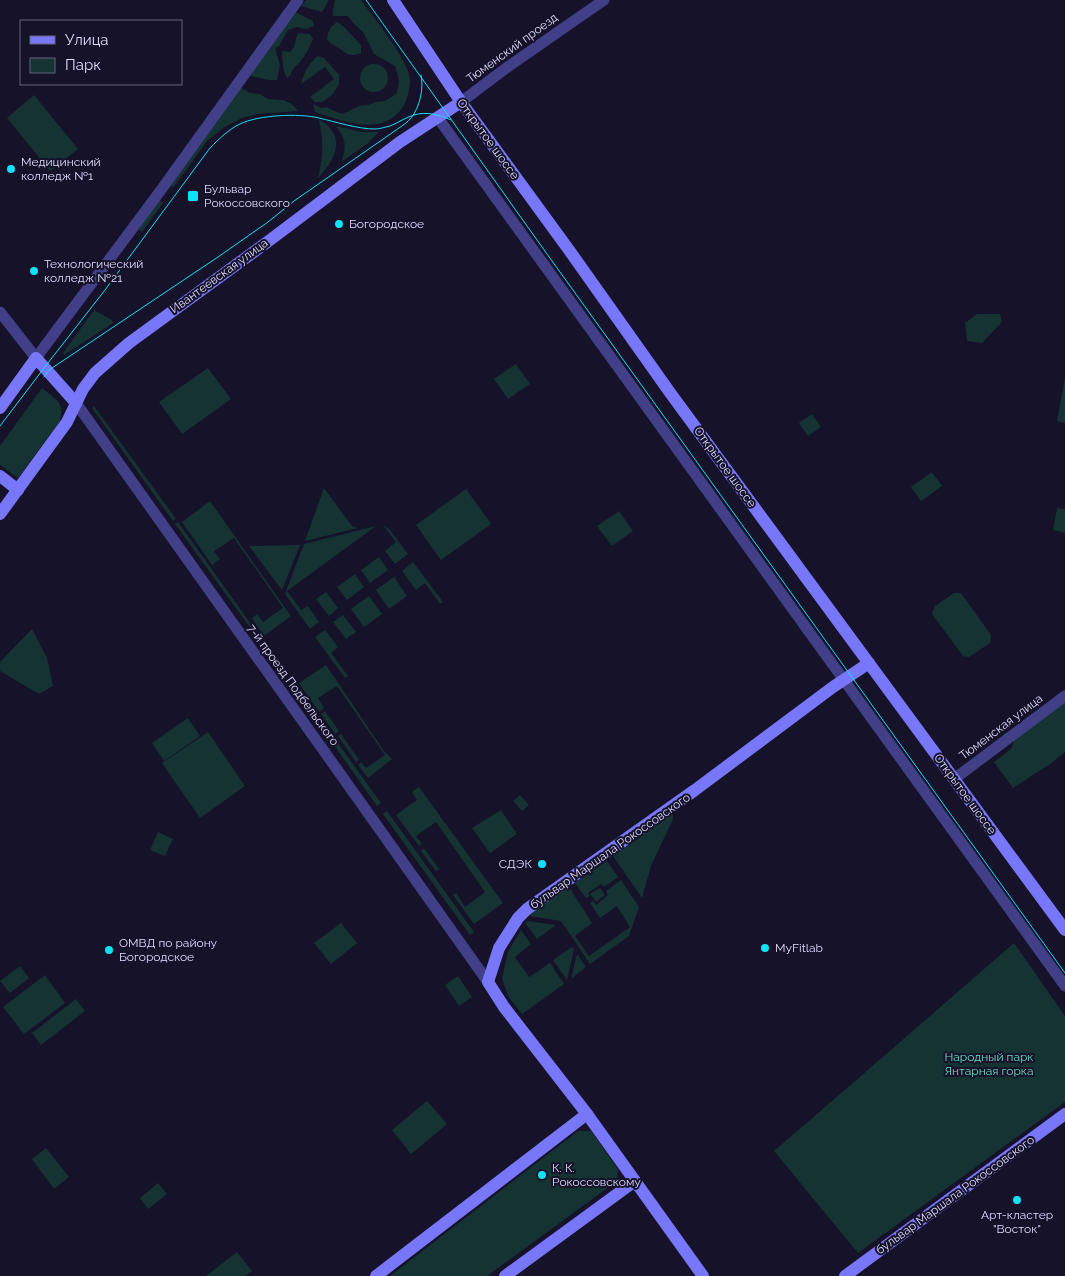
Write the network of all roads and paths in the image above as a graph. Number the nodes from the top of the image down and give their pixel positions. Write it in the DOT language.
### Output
graph roads {
  1 [pos="298,0"];
  2 [pos="393,0"];
  3 [pos="604,0"];
  4 [pos="461,102"];
  5 [pos="438,118"];
  6 [pos="0,312"];
  7 [pos="36,358"];
  8 [pos="76,404"];
  9 [pos="0,408"];
  10 [pos="0,476"];
  11 [pos="18,490"];
  12 [pos="0,514"];
  13 [pos="869,663"];
  14 [pos="844,680"];
  15 [pos="1065,696"];
  16 [pos="954,779"];
  17 [pos="1065,930"];
  18 [pos="488,982"];
  19 [pos="1065,986"];
  20 [pos="587,1114"];
  21 [pos="1065,1114"];
  22 [pos="635,1181"];
  23 [pos="376,1276"];
  24 [pos="505,1276"];
  25 [pos="703,1276"];
  26 [pos="845,1276"];
  1 -- 7 [label="street"];
  2 -- 4 [label="street, Открытое шоссе"];
  3 -- 4 [label="street, Тюменский проезд"];
  4 -- 5 [label="street, Ивантеевская улица"];
  4 -- 13 [label="street, Открытое шоссе"];
  5 -- 8 [label="street, Ивантеевская улица"];
  5 -- 14 [label="street"];
  6 -- 7 [label="street"];
  7 -- 8 [label="street"];
  7 -- 9 [label="street"];
  8 -- 11 [label="street, Ивантеевская улица"];
  8 -- 18 [label="street, 7-й проезд Подбельского"];
  10 -- 11 [label="street"];
  11 -- 12 [label="street, Ивантеевская улица"];
  13 -- 14 [label="street, бульвар Маршала Рокоссовского"];
  13 -- 16 [label="street, Открытое шоссе"];
  14 -- 18 [label="street, бульвар Маршала Рокоссовского"];
  14 -- 19 [label="street"];
  15 -- 16 [label="street, Тюменская улица"];
  16 -- 17 [label="street, Открытое шоссе"];
  18 -- 20 [label="street"];
  20 -- 22 [label="street"];
  20 -- 23 [label="street"];
  21 -- 26 [label="street, бульвар Маршала Рокоссовского"];
  22 -- 24 [label="street"];
  22 -- 25 [label="street"];
}
